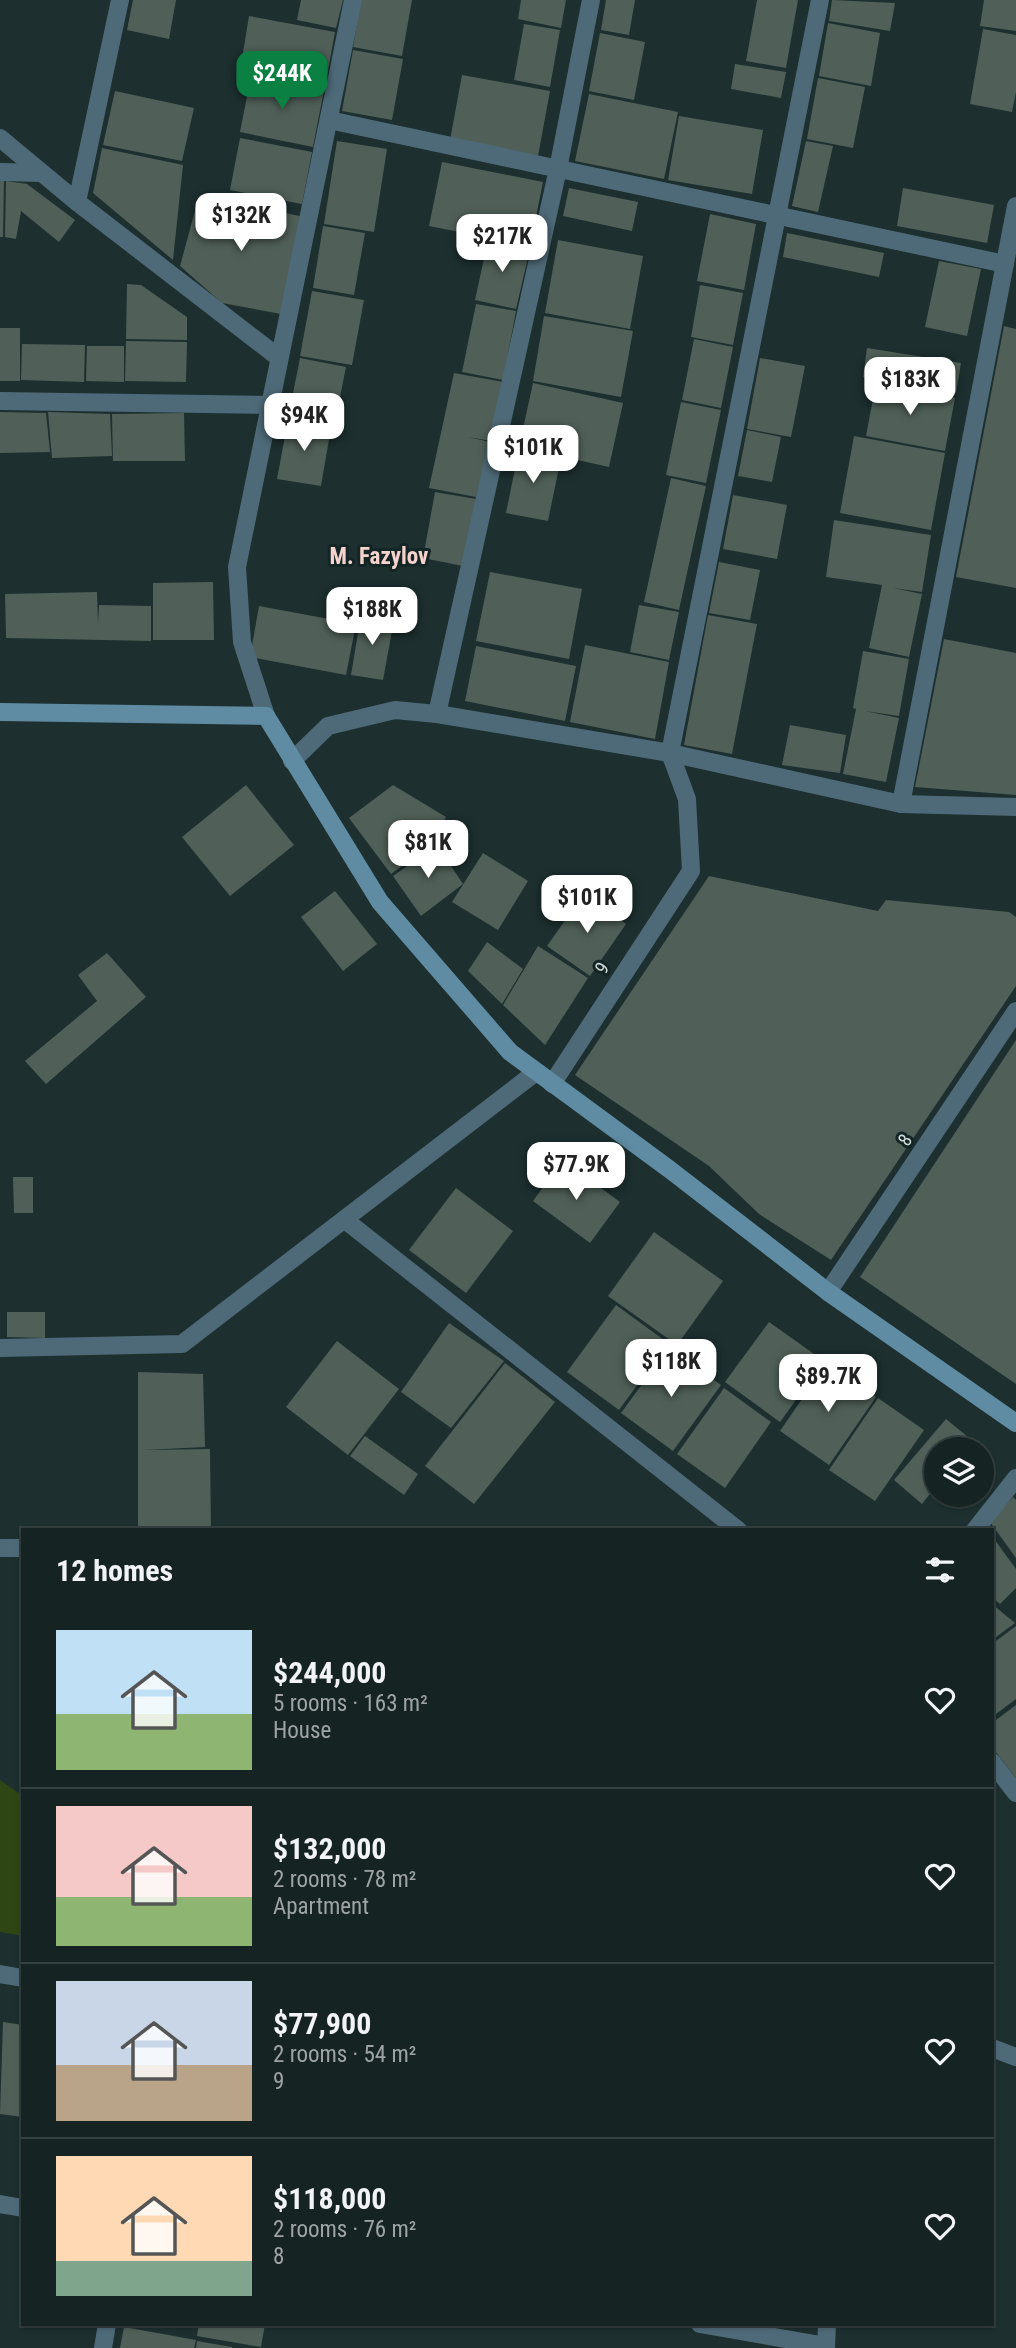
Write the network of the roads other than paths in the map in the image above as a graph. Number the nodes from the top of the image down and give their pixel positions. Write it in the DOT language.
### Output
graph roads {
  1 [pos="120,0"];
  2 [pos="354,0"];
  3 [pos="591,0"];
  4 [pos="820,0"];
  5 [pos="328,120"];
  6 [pos="0,138"];
  7 [pos="558,169"];
  8 [pos="0,172"];
  9 [pos="42,173"];
  10 [pos="77,202"];
  11 [pos="1016,206"];
  12 [pos="777,216"];
  13 [pos="1005,264"];
  14 [pos="278,357"];
  15 [pos="0,401"];
  16 [pos="271,405"];
  17 [pos="0,712"];
  18 [pos="437,714"];
  19 [pos="266,716"];
  20 [pos="670,753"];
  21 [pos="292,761"];
  22 [pos="901,804"];
  23 [pos="1016,807"];
  24 [pos="1016,1011"];
  25 [pos="536,1072"];
  26 [pos="552,1084"];
  27 [pos="345,1220"];
  28 [pos="828,1293"];
  29 [pos="0,1348"];
  30 [pos="1016,1423"];
  31 [pos="1016,1478"];
  32 [pos="735,1528"];
  33 [pos="977,1528"];
  34 [pos="0,1548"];
  35 [pos="21,1548"];
  36 [pos="994,1765"];
  37 [pos="1016,1793"];
  38 [pos="0,1975"];
  39 [pos="21,1978"];
  40 [pos="994,2049"];
  41 [pos="1016,2057"];
  42 [pos="0,2204"];
  43 [pos="21,2208"];
  44 [pos="107,2326"];
  45 [pos="711,2326"];
  46 [pos="827,2326"];
  47 [pos="826,2347"];
  48 [pos="103,2348"];
  1 -- 10 [label="street"];
  2 -- 5 [label="street"];
  3 -- 7 [label="street"];
  4 -- 12 [label="street"];
  5 -- 7 [label="street"];
  5 -- 14 [label="street"];
  6 -- 9 [label="street"];
  7 -- 12 [label="street"];
  7 -- 18 [label="street"];
  8 -- 9 [label="street"];
  9 -- 10 [label="street"];
  10 -- 14 [label="street"];
  11 -- 13 [label="street"];
  12 -- 13 [label="street"];
  12 -- 20 [label="street"];
  13 -- 22 [label="street"];
  14 -- 16 [label="street"];
  15 -- 16 [label="street"];
  16 -- 19 [label="street"];
  17 -- 19 [label="street"];
  18 -- 20 [label="street"];
  18 -- 21 [label="street"];
  19 -- 21 [label="street"];
  20 -- 22 [label="street"];
  20 -- 26 [label="street, 9"];
  21 -- 25 [label="street"];
  22 -- 23 [label="street"];
  24 -- 28 [label="street, 8"];
  25 -- 26 [label="street"];
  25 -- 27 [label="street"];
  26 -- 28 [label="street"];
  27 -- 29 [label="street"];
  27 -- 32 [label="street"];
  28 -- 30 [label="street"];
  31 -- 33 [label="street"];
  34 -- 35 [label="street"];
  36 -- 37 [label="street"];
  38 -- 39 [label="street"];
  40 -- 41 [label="street"];
  42 -- 43 [label="street"];
  44 -- 48 [label="street"];
  45 -- 47 [label="street"];
  46 -- 47 [label="street"];
}
